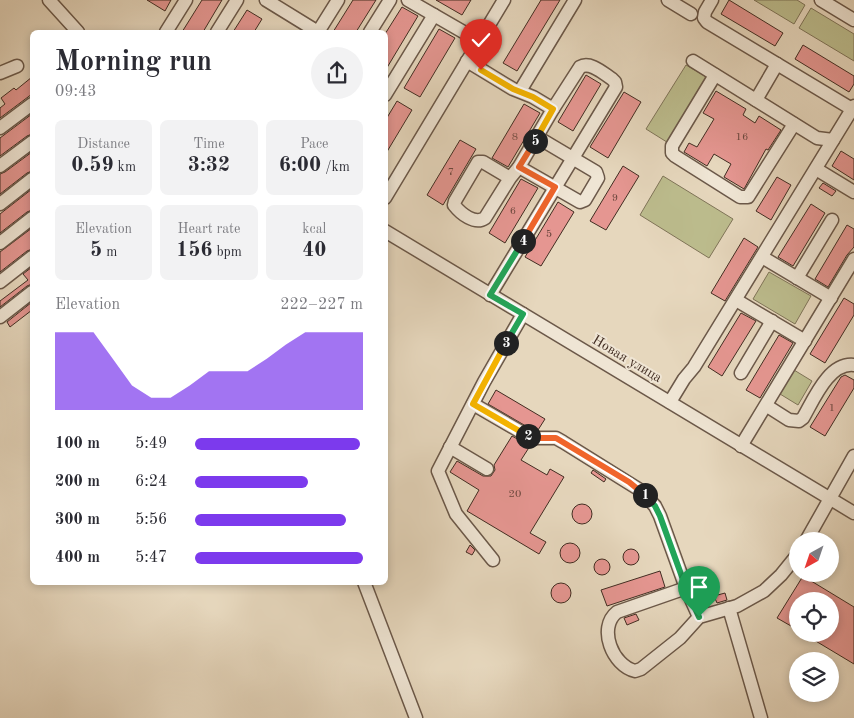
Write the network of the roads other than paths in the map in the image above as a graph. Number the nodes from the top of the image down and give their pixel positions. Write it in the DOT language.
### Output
graph roads {
  1 [pos="49,0"];
  2 [pos="186,0"];
  3 [pos="236,0"];
  4 [pos="266,0"];
  5 [pos="338,0"];
  6 [pos="390,0"];
  7 [pos="408,0"];
  8 [pos="503,0"];
  9 [pos="575,0"];
  10 [pos="668,0"];
  11 [pos="712,0"];
  12 [pos="820,0"];
  13 [pos="691,14"];
  14 [pos="434,15"];
  15 [pos="854,20"];
  16 [pos="76,30"];
  17 [pos="167,30"];
  18 [pos="218,30"];
  19 [pos="315,30"];
  20 [pos="319,30"];
  21 [pos="371,30"];
  22 [pos="479,42"];
  23 [pos="467,61"];
  24 [pos="692,61"];
  25 [pos="777,64"];
  26 [pos="17,66"];
  27 [pos="0,73"];
  28 [pos="715,75"];
  29 [pos="388,90"];
  30 [pos="520,92"];
  31 [pos="756,100"];
  32 [pos="30,106"];
  33 [pos="853,108"];
  34 [pos="553,109"];
  35 [pos="794,124"];
  36 [pos="849,124"];
  37 [pos="0,128"];
  38 [pos="536,137"];
  39 [pos="834,140"];
  40 [pos="30,144"];
  41 [pos="573,158"];
  42 [pos="0,166"];
  43 [pos="519,167"];
  44 [pos="816,169"];
  45 [pos="510,178"];
  46 [pos="30,181"];
  47 [pos="555,187"];
  48 [pos="854,192"];
  49 [pos="388,193"];
  50 [pos="0,204"];
  51 [pos="30,220"];
  52 [pos="832,220"];
  53 [pos="388,233"];
  54 [pos="0,243"];
  55 [pos="762,257"];
  56 [pos="30,259"];
  57 [pos="854,260"];
  58 [pos="797,278"];
  59 [pos="0,282"];
  60 [pos="30,294"];
  61 [pos="490,295"];
  62 [pos="831,298"];
  63 [pos="736,300"];
  64 [pos="523,314"];
  65 [pos="0,318"];
  66 [pos="772,321"];
  67 [pos="805,341"];
  68 [pos="854,365"];
  69 [pos="741,374"];
  70 [pos="670,402"];
  71 [pos="473,404"];
  72 [pos="767,406"];
  73 [pos="741,446"];
  74 [pos="450,447"];
  75 [pos="854,456"];
  76 [pos="487,469"];
  77 [pos="829,498"];
  78 [pos="854,513"];
  79 [pos="811,532"];
  80 [pos="493,560"];
  81 [pos="789,566"];
  82 [pos="365,585"];
  83 [pos="686,588"];
  84 [pos="729,608"];
  85 [pos="699,617"];
  86 [pos="416,718"];
  87 [pos="761,718"];
  1 -- 16 [label="street"];
  2 -- 17 [label="street"];
  3 -- 18 [label="street"];
  4 -- 19 [label="street"];
  5 -- 20 [label="street"];
  6 -- 21 [label="street"];
  7 -- 14 [label="street"];
  8 -- 22 [label="street"];
  9 -- 30 [label="street"];
  10 -- 13 [label="street"];
  11 -- 25 [label="street"];
  12 -- 15 [label="street"];
  14 -- 22 [label="street"];
  14 -- 29 [label="street"];
  22 -- 23 [label="street"];
  23 -- 30 [label="street"];
  23 -- 49 [label="street"];
  24 -- 28 [label="street"];
  25 -- 31 [label="street"];
  25 -- 33 [label="street"];
  26 -- 27 [label="street"];
  28 -- 31 [label="street"];
  28 -- 35 [label="street"];
  30 -- 34 [label="street"];
  31 -- 35 [label="street"];
  32 -- 37 [label="street"];
  33 -- 36 [label="street"];
  34 -- 38 [label="street"];
  34 -- 41 [label="street"];
  35 -- 39 [label="street"];
  36 -- 39 [label="street"];
  38 -- 41 [label="street"];
  38 -- 43 [label="street"];
  39 -- 44 [label="street"];
  40 -- 42 [label="street"];
  41 -- 47 [label="street"];
  41 -- 47 [label="street"];
  43 -- 45 [label="street"];
  43 -- 47 [label="street"];
  44 -- 48 [label="street"];
  44 -- 55 [label="street"];
  45 -- 45 [label="street"];
  46 -- 50 [label="street"];
  47 -- 61 [label="street"];
  51 -- 54 [label="street"];
  52 -- 58 [label="street"];
  53 -- 61 [label="street, Новая улица"];
  55 -- 58 [label="street"];
  55 -- 63 [label="street"];
  56 -- 59 [label="street"];
  57 -- 62 [label="street"];
  58 -- 62 [label="street"];
  60 -- 65 [label="street"];
  61 -- 64 [label="street, Новая улица"];
  62 -- 67 [label="street"];
  63 -- 66 [label="street"];
  63 -- 70 [label="street"];
  64 -- 70 [label="street, Новая улица"];
  64 -- 71 [label="street"];
  66 -- 67 [label="street"];
  66 -- 69 [label="street"];
  67 -- 72 [label="street"];
  68 -- 72 [label="street"];
  70 -- 73 [label="street, Новая улица"];
  71 -- 74 [label="street"];
  71 -- 83 [label="street"];
  72 -- 73 [label="street"];
  73 -- 77 [label="street, Новая улица"];
  74 -- 76 [label="street"];
  74 -- 80 [label="street"];
  75 -- 77 [label="street"];
  77 -- 78 [label="street, Новая улица"];
  77 -- 79 [label="street"];
  81 -- 84 [label="street"];
  82 -- 86 [label="street"];
  83 -- 85 [label="street"];
  83 -- 85 [label="street"];
  84 -- 85 [label="street"];
  84 -- 87 [label="street"];
}
